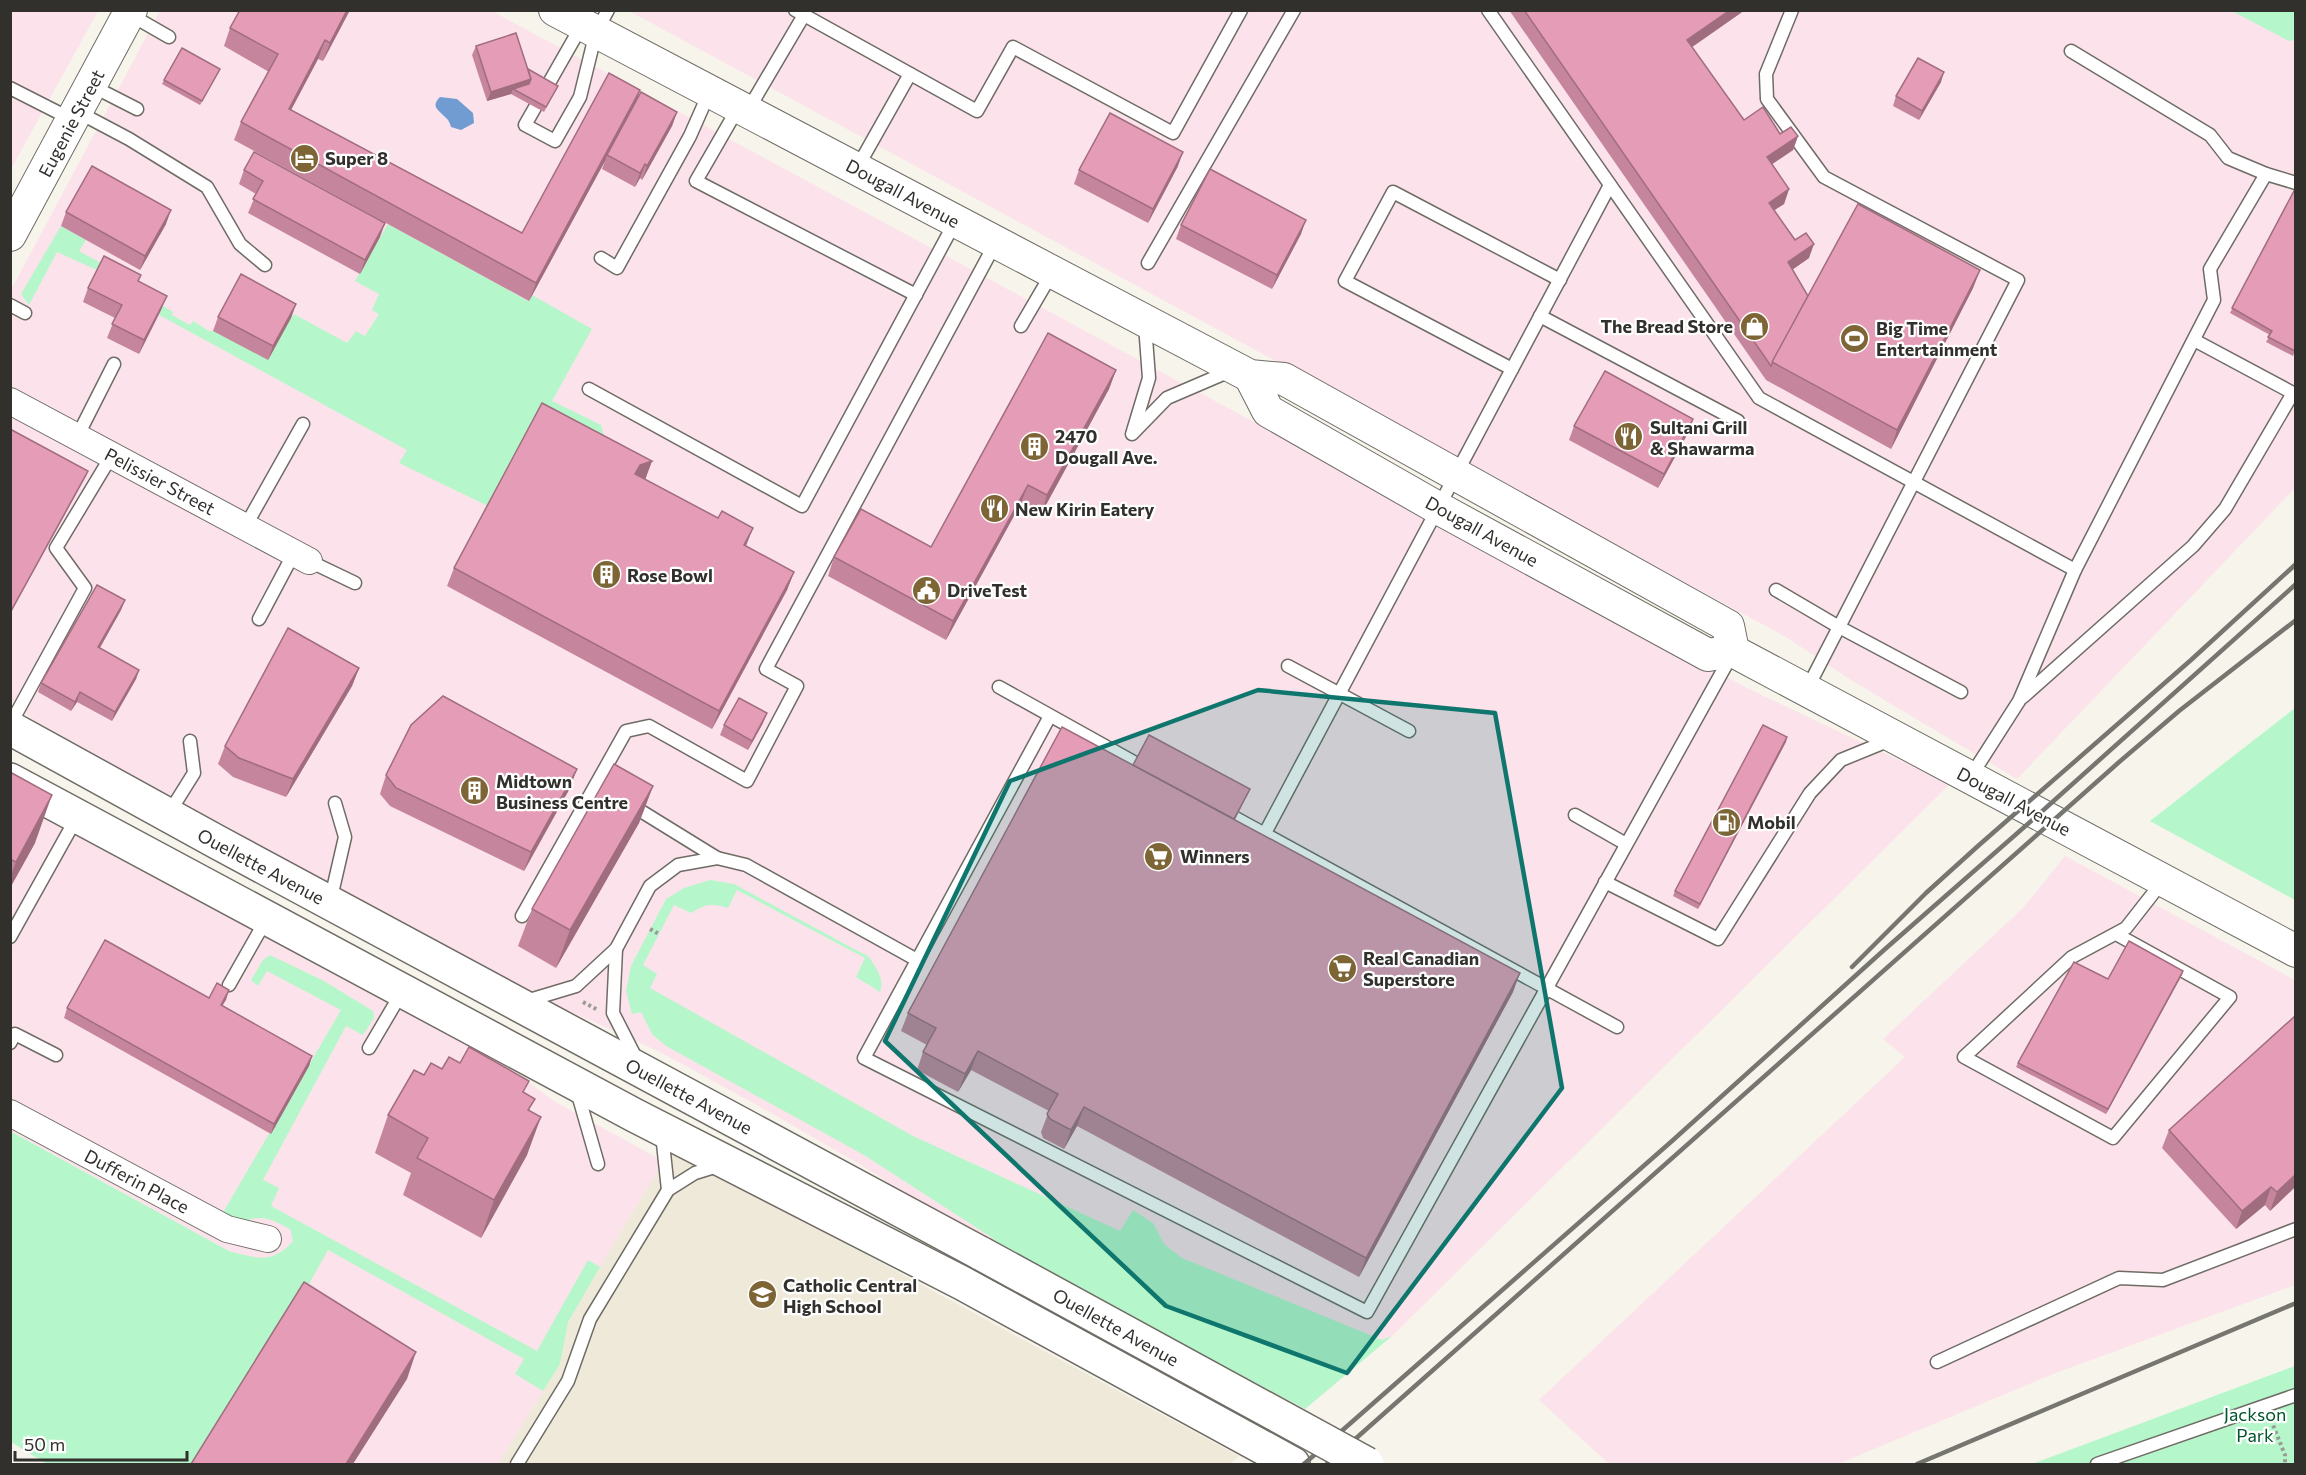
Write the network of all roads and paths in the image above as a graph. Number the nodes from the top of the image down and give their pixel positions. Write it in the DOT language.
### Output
graph roads {
  1 [pos="555,10"];
  2 [pos="1241,10"];
  3 [pos="1294,10"];
  4 [pos="1488,10"];
  5 [pos="1792,10"];
  6 [pos="130,12"];
  7 [pos="799,13"];
  8 [pos="596,23"];
  9 [pos="169,37"];
  10 [pos="2071,51"];
  11 [pos="910,74"];
  12 [pos="10,88"];
  13 [pos="710,92"];
  14 [pos="80,106"];
  15 [pos="137,109"];
  16 [pos="743,109"];
  17 [pos="856,169"];
  18 [pos="2266,174"];
  19 [pos="2295,183"];
  20 [pos="1610,185"];
  21 [pos="955,221"];
  22 [pos="10,235"];
  23 [pos="996,243"];
  24 [pos="601,258"];
  25 [pos="1148,263"];
  26 [pos="265,265"];
  27 [pos="1052,272"];
  28 [pos="1560,280"];
  29 [pos="916,295"];
  30 [pos="10,305"];
  31 [pos="25,313"];
  32 [pos="1540,316"];
  33 [pos="1144,321"];
  34 [pos="1021,326"];
  35 [pos="2194,340"];
  36 [pos="114,364"];
  37 [pos="1512,369"];
  38 [pos="1243,372"];
  39 [pos="589,389"];
  40 [pos="10,401"];
  41 [pos="1738,421"];
  42 [pos="303,424"];
  43 [pos="77,436"];
  44 [pos="112,455"];
  45 [pos="1456,474"];
  46 [pos="1913,482"];
  47 [pos="1438,508"];
  48 [pos="245,527"];
  49 [pos="302,557"];
  50 [pos="2075,570"];
  51 [pos="355,583"];
  52 [pos="1776,590"];
  53 [pos="259,619"];
  54 [pos="1839,627"];
  55 [pos="1733,651"];
  56 [pos="1288,666"];
  57 [pos="999,687"];
  58 [pos="1806,690"];
  59 [pos="1961,692"];
  60 [pos="1339,694"];
  61 [pos="2019,701"];
  62 [pos="1050,716"];
  63 [pos="10,727"];
  64 [pos="1408,731"];
  65 [pos="1896,738"];
  66 [pos="190,741"];
  67 [pos="1160,776"];
  68 [pos="1970,777"];
  69 [pos="10,780"];
  70 [pos="335,803"];
  71 [pos="1214,805"];
  72 [pos="636,808"];
  73 [pos="168,815"];
  74 [pos="1575,815"];
  75 [pos="78,816"];
  76 [pos="1265,833"];
  77 [pos="1626,844"];
  78 [pos="717,858"];
  79 [pos="2163,881"];
  80 [pos="1605,882"];
  81 [pos="330,903"];
  82 [pos="522,916"];
  83 [pos="267,918"];
  84 [pos="650,929"];
  85 [pos="659,934"];
  86 [pos="2116,934"];
  87 [pos="10,937"];
  88 [pos="616,949"];
  89 [pos="2295,951"];
  90 [pos="917,960"];
  91 [pos="229,985"];
  92 [pos="1546,988"];
  93 [pos="403,991"];
  94 [pos="574,998"];
  95 [pos="517,1004"];
  96 [pos="600,1011"];
  97 [pos="1617,1027"];
  98 [pos="10,1043"];
  99 [pos="369,1048"];
  100 [pos="56,1055"];
  101 [pos="643,1072"];
  102 [pos="575,1084"];
  103 [pos="10,1113"];
  104 [pos="662,1130"];
  105 [pos="598,1164"];
  106 [pos="728,1164"];
  107 [pos="668,1190"];
  108 [pos="2295,1228"];
  109 [pos="268,1239"];
  110 [pos="1937,1362"];
  111 [pos="2295,1395"];
  112 [pos="2265,1406"];
  113 [pos="517,1464"];
  114 [pos="1293,1464"];
  115 [pos="1367,1464"];
  116 [pos="2097,1464"];
  117 [pos="2285,1464"];
  1 -- 8 [label="street, Dougall Avenue"];
  2 -- 11 [label="lane"];
  3 -- 25 [label="lane"];
  4 -- 20 [label="lane"];
  5 -- 46 [label="lane"];
  6 -- 9 [label="lane"];
  6 -- 14 [label="street, Eugenie Street"];
  7 -- 11 [label="lane"];
  7 -- 16 [label="lane"];
  8 -- 8 [label="lane"];
  8 -- 13 [label="street, Dougall Avenue"];
  10 -- 18 [label="lane"];
  11 -- 17 [label="lane"];
  12 -- 14 [label="lane"];
  13 -- 16 [label="street, Dougall Avenue"];
  13 -- 24 [label="lane"];
  14 -- 15 [label="lane"];
  14 -- 22 [label="street, Eugenie Street"];
  14 -- 26 [label="lane"];
  16 -- 17 [label="street, Dougall Avenue"];
  16 -- 29 [label="lane"];
  17 -- 21 [label="street, Dougall Avenue"];
  18 -- 19 [label="lane"];
  18 -- 35 [label="lane"];
  20 -- 28 [label="lane"];
  20 -- 46 [label="lane"];
  21 -- 23 [label="street, Dougall Avenue"];
  21 -- 29 [label="lane"];
  23 -- 27 [label="street, Dougall Avenue"];
  23 -- 82 [label="lane"];
  27 -- 33 [label="street, Dougall Avenue"];
  27 -- 34 [label="lane"];
  28 -- 32 [label="lane"];
  28 -- 37 [label="lane"];
  29 -- 39 [label="lane"];
  30 -- 31 [label="lane"];
  32 -- 37 [label="lane"];
  32 -- 41 [label="lane"];
  33 -- 38 [label="street, Dougall Avenue"];
  33 -- 38 [label="lane"];
  35 -- 50 [label="lane"];
  35 -- 61 [label="lane"];
  36 -- 43 [label="lane"];
  37 -- 45 [label="lane"];
  38 -- 45 [label="street, Dougall Avenue"];
  38 -- 47 [label="street, Dougall Avenue"];
  40 -- 43 [label="street, Pelissier Street"];
  42 -- 48 [label="lane"];
  43 -- 44 [label="street, Pelissier Street"];
  44 -- 48 [label="street, Pelissier Street"];
  44 -- 63 [label="lane"];
  45 -- 47 [label="lane"];
  45 -- 55 [label="street, Dougall Avenue"];
  46 -- 50 [label="lane"];
  46 -- 54 [label="lane"];
  47 -- 55 [label="street, Dougall Avenue"];
  47 -- 60 [label="lane"];
  48 -- 49 [label="street, Pelissier Street"];
  49 -- 51 [label="lane"];
  49 -- 53 [label="lane"];
  50 -- 61 [label="lane"];
  52 -- 54 [label="lane"];
  54 -- 58 [label="lane"];
  54 -- 59 [label="lane"];
  55 -- 58 [label="street, Dougall Avenue"];
  55 -- 77 [label="lane"];
  56 -- 60 [label="lane"];
  57 -- 62 [label="lane"];
  58 -- 65 [label="street, Dougall Avenue"];
  60 -- 64 [label="lane"];
  60 -- 76 [label="lane"];
  61 -- 68 [label="lane"];
  62 -- 67 [label="lane"];
  62 -- 90 [label="lane"];
  63 -- 73 [label="main road, Ouellette Avenue"];
  65 -- 68 [label="street, Dougall Avenue"];
  65 -- 80 [label="lane"];
  66 -- 73 [label="lane"];
  68 -- 79 [label="street, Dougall Avenue"];
  69 -- 75 [label="main road, Ouellette Avenue"];
  70 -- 81 [label="lane"];
  71 -- 76 [label="lane"];
  72 -- 78 [label="lane"];
  73 -- 81 [label="main road, Ouellette Avenue"];
  74 -- 77 [label="lane"];
  75 -- 83 [label="main road, Ouellette Avenue"];
  75 -- 87 [label="lane"];
  76 -- 92 [label="lane"];
  77 -- 80 [label="lane"];
  78 -- 88 [label="lane"];
  78 -- 90 [label="lane"];
  79 -- 86 [label="lane"];
  79 -- 89 [label="street, Dougall Avenue"];
  80 -- 92 [label="lane"];
  81 -- 95 [label="main road, Ouellette Avenue"];
  83 -- 91 [label="lane"];
  83 -- 93 [label="main road, Ouellette Avenue"];
  84 -- 85 [label="path"];
  86 -- 86 [label="lane"];
  88 -- 95 [label="lane"];
  88 -- 101 [label="lane"];
  90 -- 92 [label="lane"];
  92 -- 97 [label="lane"];
  93 -- 99 [label="lane"];
  93 -- 102 [label="main road, Ouellette Avenue"];
  94 -- 96 [label="path"];
  95 -- 101 [label="main road, Ouellette Avenue"];
  98 -- 100 [label="lane"];
  101 -- 115 [label="main road, Ouellette Avenue, bridge"];
  102 -- 104 [label="main road, Ouellette Avenue"];
  102 -- 105 [label="lane"];
  103 -- 109 [label="street, Dufferin Place"];
  104 -- 106 [label="main road, Ouellette Avenue"];
  104 -- 107 [label="lane"];
  106 -- 107 [label="lane"];
  106 -- 114 [label="main road, Ouellette Avenue"];
  107 -- 113 [label="lane"];
  108 -- 110 [label="lane"];
  111 -- 112 [label="lane"];
  112 -- 116 [label="lane"];
  112 -- 117 [label="path"];
}
